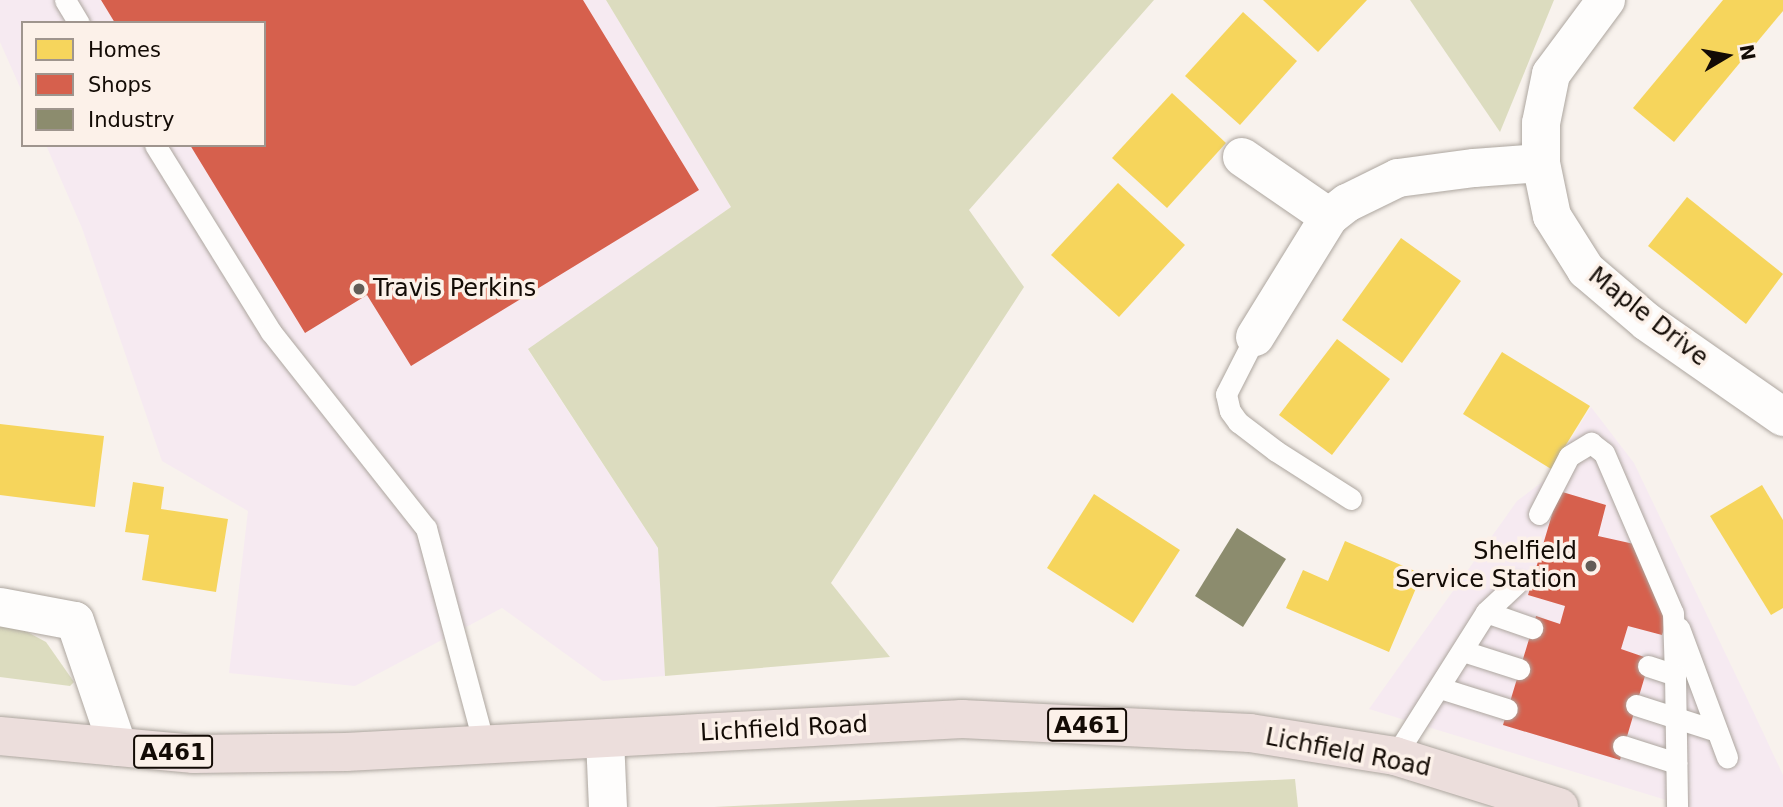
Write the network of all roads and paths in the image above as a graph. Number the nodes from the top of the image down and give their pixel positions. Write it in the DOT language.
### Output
graph roads {
  1 [pos="65,0"];
  2 [pos="1606,0"];
  3 [pos="78,21"];
  4 [pos="156,147"];
  5 [pos="1242,158"];
  6 [pos="1541,163"];
  7 [pos="1329,217"];
  8 [pos="1255,337"];
  9 [pos="1783,417"];
  10 [pos="1351,499"];
  11 [pos="1539,514"];
  12 [pos="1517,583"];
  13 [pos="0,607"];
  14 [pos="1486,612"];
  15 [pos="1673,613"];
  16 [pos="1532,628"];
  17 [pos="1463,651"];
  18 [pos="1648,666"];
  19 [pos="1519,669"];
  20 [pos="1675,675"];
  21 [pos="1440,688"];
  22 [pos="1636,705"];
  23 [pos="1507,709"];
  24 [pos="1675,718"];
  25 [pos="1717,730"];
  26 [pos="0,736"];
  27 [pos="605,739"];
  28 [pos="484,745"];
  29 [pos="1623,746"];
  30 [pos="118,747"];
  31 [pos="1395,756"];
  32 [pos="1727,757"];
  33 [pos="1676,763"];
  34 [pos="608,807"];
  35 [pos="1559,807"];
  36 [pos="1677,807"];
  1 -- 3 [label="lane"];
  2 -- 6 [label="street, Maple Drive"];
  4 -- 28 [label="lane"];
  5 -- 7 [label="street"];
  6 -- 7 [label="street"];
  6 -- 9 [label="street, Maple Drive"];
  7 -- 8 [label="street"];
  8 -- 10 [label="lane"];
  11 -- 15 [label="lane"];
  12 -- 14 [label="lane"];
  13 -- 30 [label="street"];
  14 -- 16 [label="lane"];
  14 -- 17 [label="lane"];
  15 -- 20 [label="lane"];
  15 -- 25 [label="lane"];
  17 -- 19 [label="lane"];
  17 -- 21 [label="lane"];
  18 -- 20 [label="lane"];
  20 -- 24 [label="lane"];
  21 -- 23 [label="lane"];
  21 -- 31 [label="lane"];
  22 -- 24 [label="lane"];
  24 -- 25 [label="lane"];
  24 -- 33 [label="lane"];
  25 -- 32 [label="lane"];
  26 -- 30 [label="highway, Lichfield Road / A461"];
  27 -- 28 [label="highway, Lichfield Road / A461"];
  27 -- 31 [label="highway, Lichfield Road / A461"];
  27 -- 34 [label="street"];
  28 -- 30 [label="highway, Lichfield Road / A461"];
  29 -- 33 [label="lane"];
  31 -- 35 [label="highway, Lichfield Road / A461"];
  33 -- 36 [label="lane"];
}
